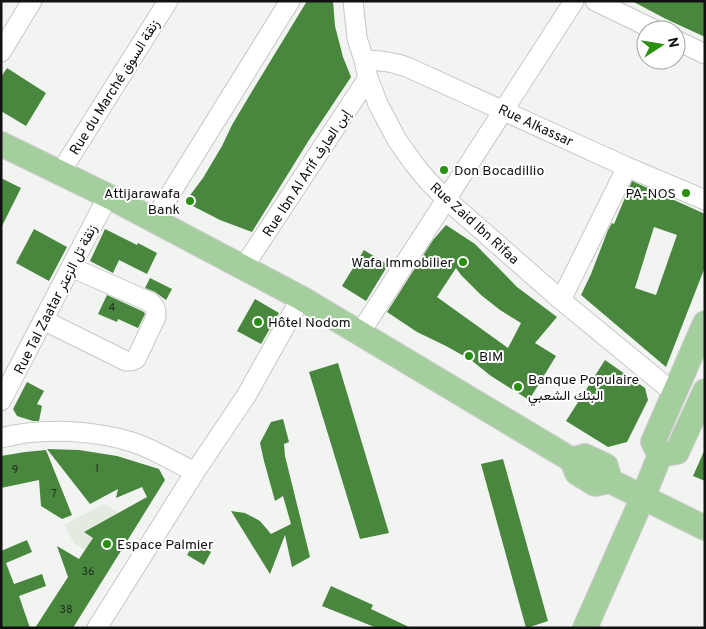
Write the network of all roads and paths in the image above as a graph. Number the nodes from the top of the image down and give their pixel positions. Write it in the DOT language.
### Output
graph roads {
  1 [pos="32,1"];
  2 [pos="168,1"];
  3 [pos="290,1"];
  4 [pos="353,1"];
  5 [pos="574,1"];
  6 [pos="595,1"];
  7 [pos="636,21"];
  8 [pos="686,45"];
  9 [pos="1,52"];
  10 [pos="705,54"];
  11 [pos="366,69"];
  12 [pos="504,110"];
  13 [pos="1,144"];
  14 [pos="626,167"];
  15 [pos="60,173"];
  16 [pos="108,196"];
  17 [pos="446,199"];
  18 [pos="705,200"];
  19 [pos="154,220"];
  20 [pos="71,267"];
  21 [pos="243,268"];
  22 [pos="301,298"];
  23 [pos="561,300"];
  24 [pos="43,320"];
  25 [pos="705,323"];
  26 [pos="360,333"];
  27 [pos="705,391"];
  28 [pos="674,393"];
  29 [pos="1,401"];
  30 [pos="1,438"];
  31 [pos="660,455"];
  32 [pos="195,472"];
  33 [pos="643,497"];
  34 [pos="705,528"];
  35 [pos="97,628"];
  36 [pos="585,628"];
  1 -- 9 [label="street"];
  2 -- 15 [label="street, Rue du Marché زنقة السوق"];
  3 -- 19 [label="street"];
  4 -- 11 [label="street, Rue Zaid Ibn Rifaa"];
  5 -- 12 [label="street"];
  6 -- 7 [label="street"];
  8 -- 10 [label="street"];
  11 -- 12 [label="street, Rue Alkassar"];
  11 -- 17 [label="street, Rue Zaid Ibn Rifaa"];
  11 -- 21 [label="street, Rue Ibn Al Arif إبن العارف"];
  12 -- 14 [label="street, Rue Alkassar"];
  12 -- 17 [label="street"];
  13 -- 15 [label="main road"];
  14 -- 18 [label="street, Rue Alkassar"];
  14 -- 23 [label="street"];
  15 -- 16 [label="main road"];
  16 -- 19 [label="main road"];
  16 -- 20 [label="street, Rue Tal Zaatar زنقة تل الزعتر"];
  17 -- 23 [label="street, Rue Zaid Ibn Rifaa"];
  17 -- 26 [label="street"];
  19 -- 21 [label="main road"];
  20 -- 24 [label="street, Rue Tal Zaatar زنقة تل الزعتر"];
  20 -- 24 [label="street"];
  21 -- 22 [label="main road"];
  22 -- 26 [label="main road"];
  22 -- 32 [label="street"];
  23 -- 28 [label="street, Rue Zaid Ibn Rifaa"];
  24 -- 29 [label="street, Rue Tal Zaatar زنقة تل الزعتر"];
  25 -- 28 [label="main road"];
  26 -- 33 [label="main road"];
  27 -- 31 [label="main road"];
  28 -- 31 [label="main road"];
  30 -- 32 [label="street"];
  31 -- 33 [label="main road"];
  32 -- 35 [label="street"];
  33 -- 34 [label="main road"];
  33 -- 36 [label="main road"];
}
